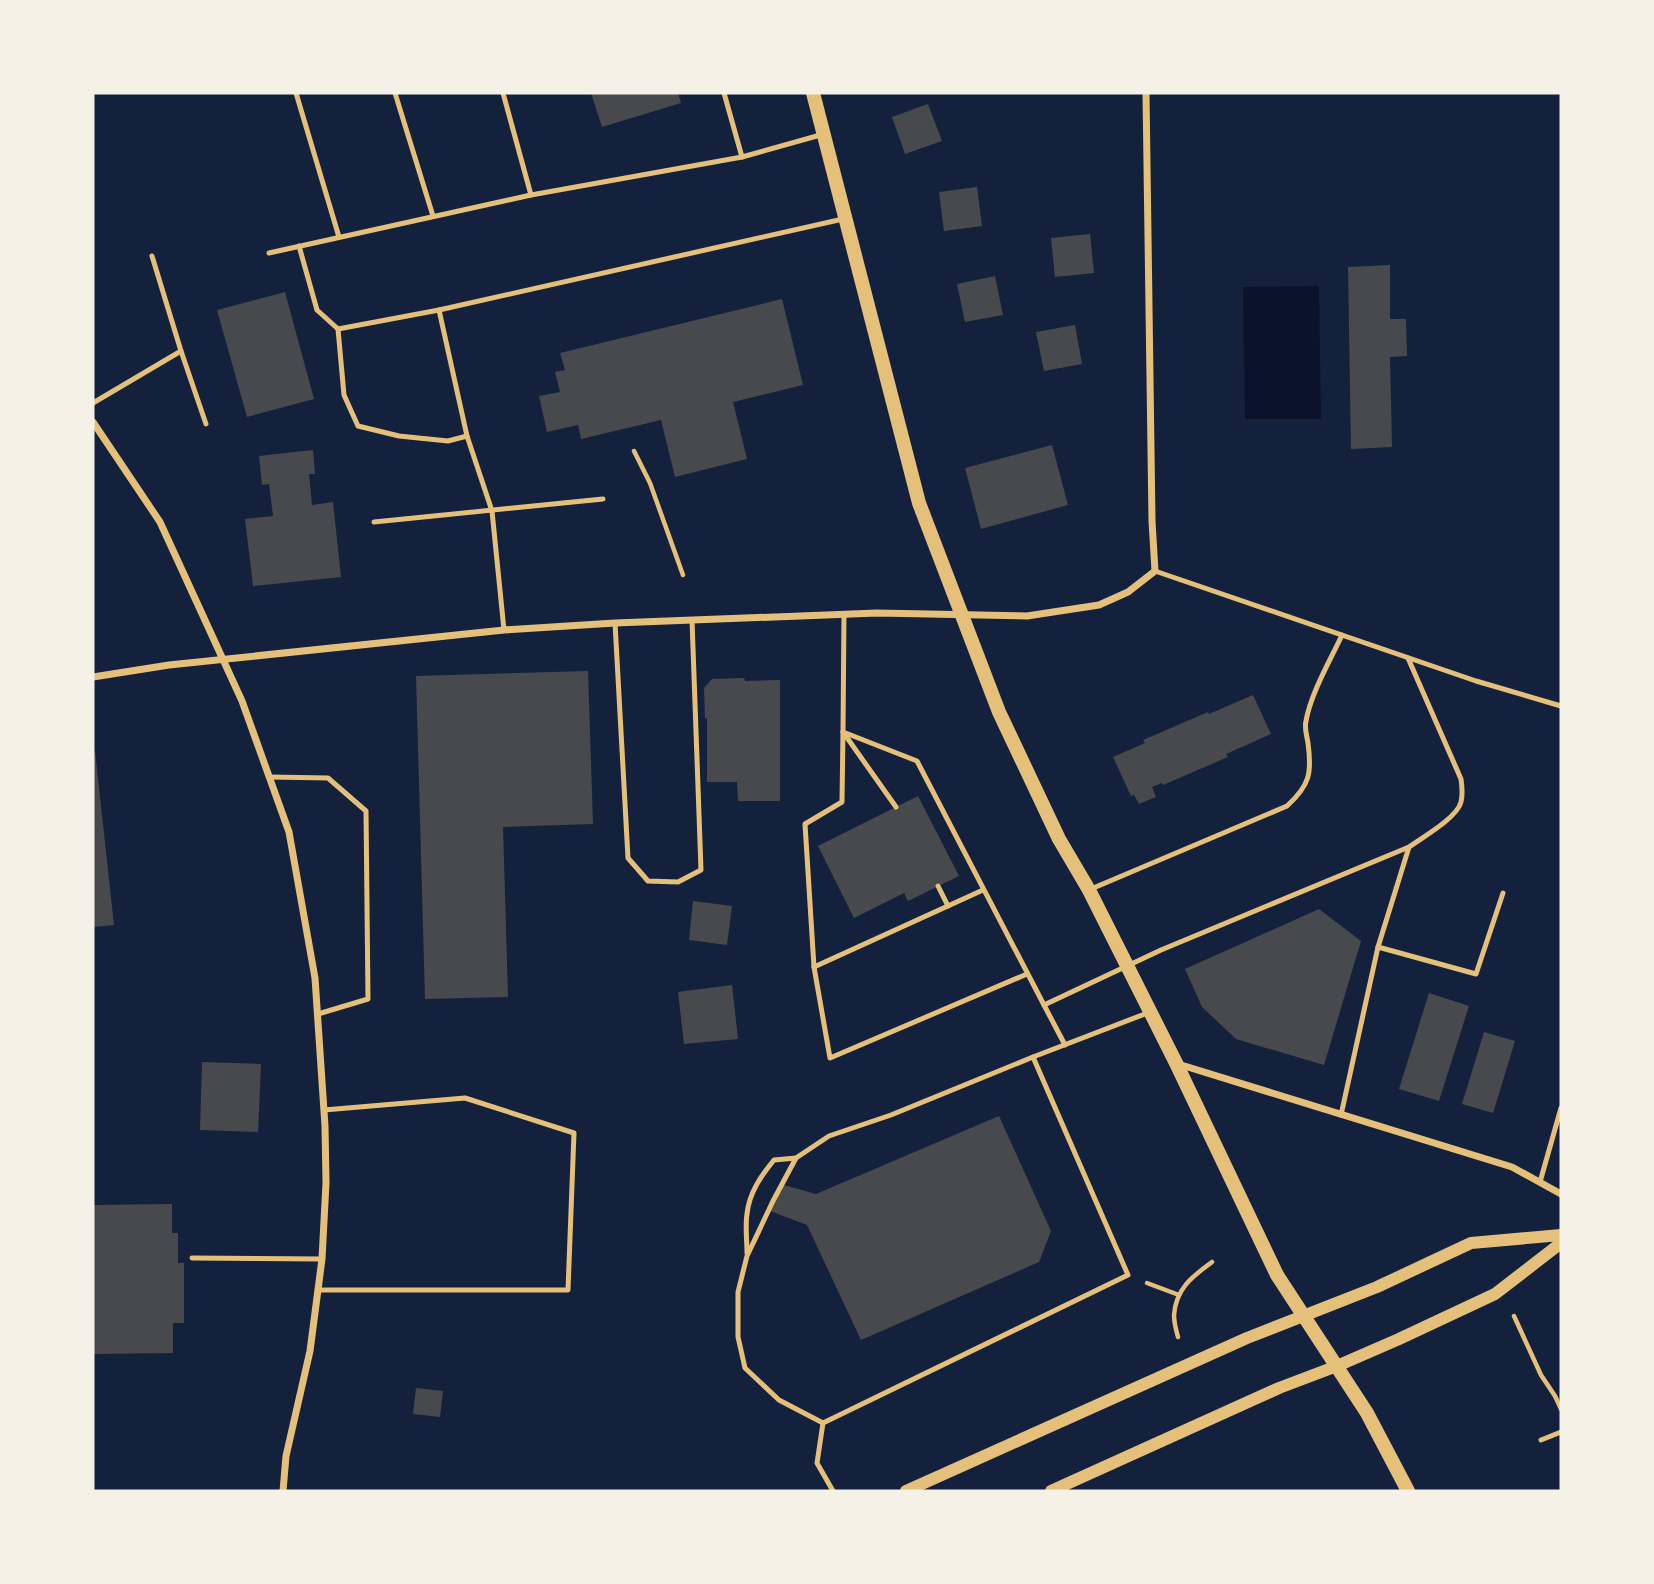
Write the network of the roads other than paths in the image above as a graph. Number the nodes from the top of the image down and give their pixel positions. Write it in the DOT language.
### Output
graph roads {
  1 [pos="296,93"];
  2 [pos="395,93"];
  3 [pos="503,93"];
  4 [pos="724,93"];
  5 [pos="813,93"];
  6 [pos="1146,93"];
  7 [pos="824,134"];
  8 [pos="742,156"];
  9 [pos="531,194"];
  10 [pos="433,216"];
  11 [pos="846,218"];
  12 [pos="339,237"];
  13 [pos="299,246"];
  14 [pos="269,253"];
  15 [pos="152,256"];
  16 [pos="439,310"];
  17 [pos="338,329"];
  18 [pos="181,351"];
  19 [pos="93,403"];
  20 [pos="93,422"];
  21 [pos="206,424"];
  22 [pos="467,436"];
  23 [pos="603,499"];
  24 [pos="492,511"];
  25 [pos="374,522"];
  26 [pos="1155,571"];
  27 [pos="844,614"];
  28 [pos="962,614"];
  29 [pos="692,620"];
  30 [pos="615,623"];
  31 [pos="504,630"];
  32 [pos="1342,635"];
  33 [pos="1408,658"];
  34 [pos="223,659"];
  35 [pos="93,677"];
  36 [pos="1561,706"];
  37 [pos="843,732"];
  38 [pos="271,777"];
  39 [pos="897,807"];
  40 [pos="1409,847"];
  41 [pos="938,886"];
  42 [pos="983,890"];
  43 [pos="1088,890"];
  44 [pos="1503,893"];
  45 [pos="948,906"];
  46 [pos="1378,947"];
  47 [pos="1127,966"];
  48 [pos="814,967"];
  49 [pos="1027,974"];
  50 [pos="1044,1005"];
  51 [pos="1150,1012"];
  52 [pos="318,1014"];
  53 [pos="1065,1045"];
  54 [pos="1033,1057"];
  55 [pos="1176,1063"];
  56 [pos="1561,1108"];
  57 [pos="324,1110"];
  58 [pos="1341,1115"];
  59 [pos="796,1158"];
  60 [pos="1540,1182"];
  61 [pos="1561,1194"];
  62 [pos="1561,1236"];
  63 [pos="1561,1243"];
  64 [pos="747,1256"];
  65 [pos="192,1258"];
  66 [pos="322,1259"];
  67 [pos="319,1290"];
  68 [pos="1304,1315"];
  69 [pos="1337,1366"];
  70 [pos="823,1423"];
  71 [pos="1561,1432"];
  72 [pos="1541,1440"];
  73 [pos="283,1491"];
  74 [pos="833,1491"];
  75 [pos="906,1491"];
  76 [pos="1052,1491"];
  77 [pos="1408,1491"];
  1 -- 12 [label="lane"];
  2 -- 10 [label="lane"];
  3 -- 9 [label="lane"];
  4 -- 8 [label="lane"];
  5 -- 7 [label="main road"];
  6 -- 26 [label="street"];
  7 -- 8 [label="lane"];
  7 -- 11 [label="main road"];
  8 -- 9 [label="lane"];
  9 -- 10 [label="lane"];
  10 -- 12 [label="lane"];
  11 -- 16 [label="lane"];
  11 -- 28 [label="main road"];
  12 -- 13 [label="lane"];
  13 -- 14 [label="lane"];
  13 -- 17 [label="lane"];
  15 -- 18 [label="lane"];
  16 -- 17 [label="lane"];
  16 -- 22 [label="lane"];
  17 -- 22 [label="lane"];
  18 -- 19 [label="lane"];
  18 -- 21 [label="lane"];
  20 -- 34 [label="street"];
  22 -- 24 [label="lane"];
  23 -- 24 [label="lane"];
  24 -- 25 [label="lane"];
  24 -- 31 [label="lane"];
  26 -- 28 [label="street"];
  26 -- 32 [label="lane"];
  27 -- 28 [label="street"];
  27 -- 29 [label="street"];
  27 -- 37 [label="lane"];
  28 -- 43 [label="main road"];
  29 -- 30 [label="street"];
  29 -- 30 [label="lane"];
  30 -- 31 [label="street"];
  31 -- 34 [label="street"];
  32 -- 33 [label="lane"];
  32 -- 43 [label="lane"];
  33 -- 36 [label="lane"];
  33 -- 40 [label="lane"];
  34 -- 35 [label="street"];
  34 -- 38 [label="street"];
  37 -- 39 [label="lane"];
  37 -- 42 [label="lane"];
  37 -- 48 [label="lane"];
  38 -- 52 [label="street"];
  38 -- 52 [label="lane"];
  40 -- 46 [label="lane"];
  40 -- 47 [label="lane"];
  41 -- 45 [label="lane"];
  42 -- 45 [label="lane"];
  42 -- 49 [label="lane"];
  43 -- 47 [label="main road"];
  44 -- 46 [label="lane"];
  45 -- 48 [label="lane"];
  46 -- 58 [label="lane"];
  47 -- 50 [label="lane"];
  47 -- 51 [label="main road"];
  48 -- 49 [label="lane"];
  49 -- 50 [label="lane"];
  50 -- 53 [label="lane"];
  51 -- 53 [label="lane"];
  51 -- 55 [label="main road"];
  52 -- 57 [label="street"];
  53 -- 54 [label="lane"];
  54 -- 59 [label="lane"];
  54 -- 70 [label="lane"];
  55 -- 58 [label="street"];
  55 -- 68 [label="main road"];
  56 -- 60 [label="lane"];
  57 -- 66 [label="street"];
  57 -- 67 [label="lane"];
  58 -- 60 [label="street"];
  59 -- 64 [label="lane"];
  59 -- 64 [label="lane"];
  60 -- 61 [label="street"];
  62 -- 68 [label="street"];
  63 -- 69 [label="street"];
  64 -- 70 [label="lane"];
  65 -- 66 [label="lane"];
  66 -- 67 [label="street"];
  67 -- 73 [label="street"];
  68 -- 69 [label="main road"];
  68 -- 75 [label="street"];
  69 -- 76 [label="street"];
  69 -- 77 [label="main road"];
  70 -- 74 [label="lane"];
  71 -- 72 [label="lane"];
}
